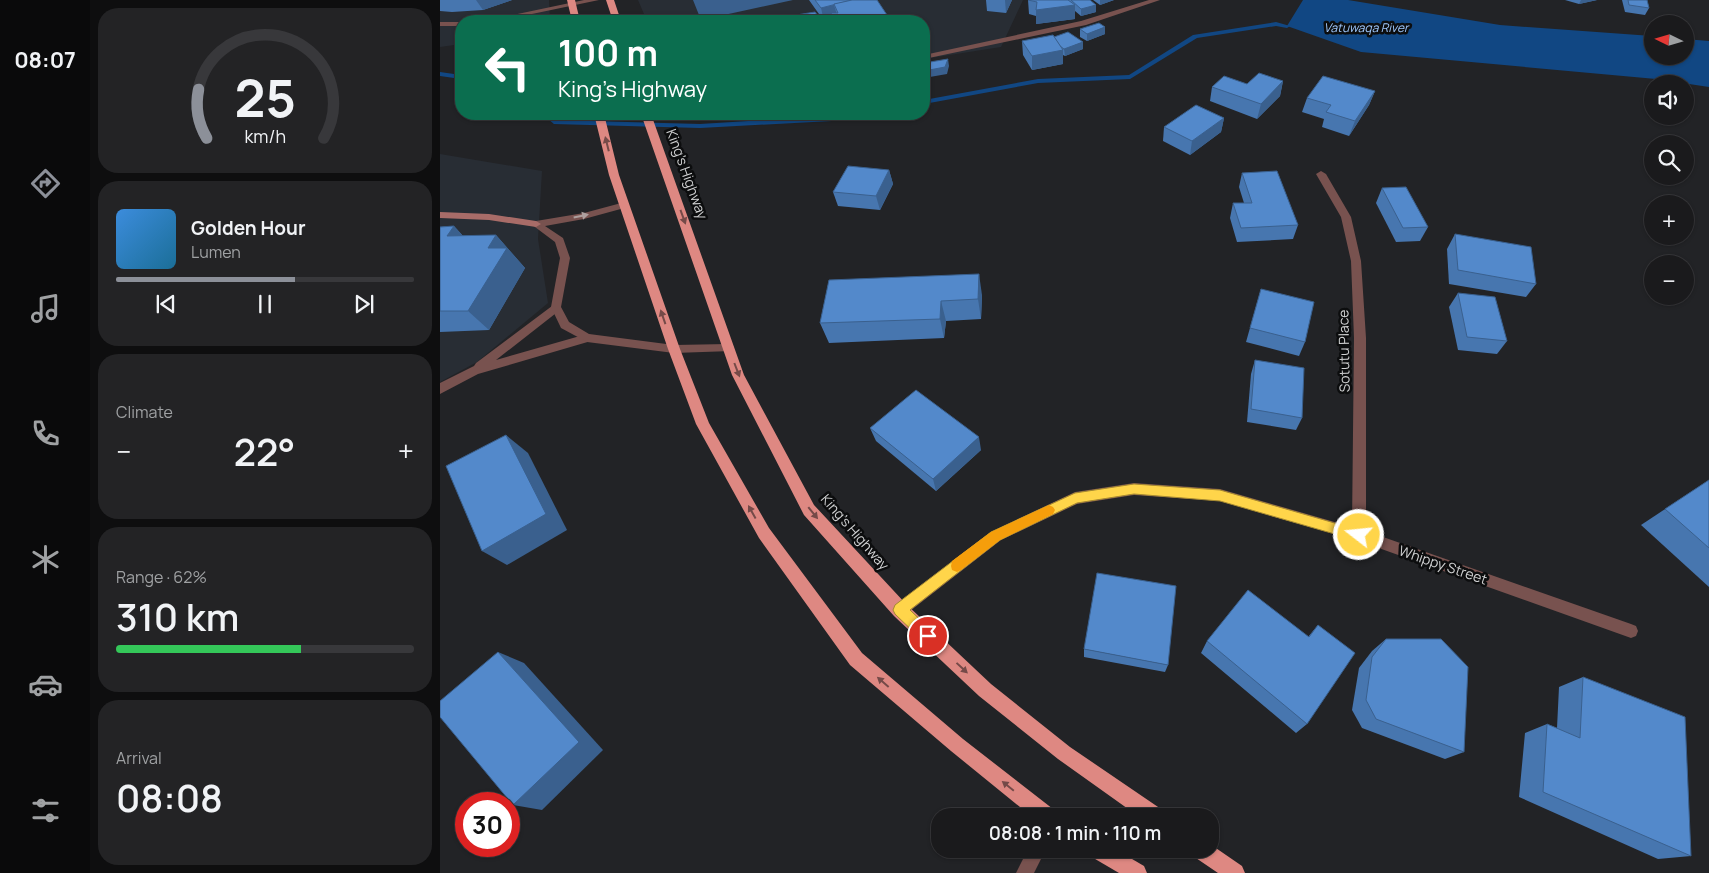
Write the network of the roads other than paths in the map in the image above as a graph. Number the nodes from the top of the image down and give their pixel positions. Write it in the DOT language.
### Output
graph roads {
  1 [pos="595,0"];
  2 [pos="610,0"];
  3 [pos="1156,0"];
  4 [pos="571,2"];
  5 [pos="514,15"];
  6 [pos="574,15"];
  7 [pos="615,15"];
  8 [pos="440,24"];
  9 [pos="455,24"];
  10 [pos="930,56"];
  11 [pos="600,120"];
  12 [pos="648,120"];
  13 [pos="1321,174"];
  14 [pos="625,205"];
  15 [pos="440,215"];
  16 [pos="536,224"];
  17 [pos="556,307"];
  18 [pos="587,338"];
  19 [pos="728,348"];
  20 [pos="674,349"];
  21 [pos="474,371"];
  22 [pos="440,389"];
  23 [pos="1359,535"];
  24 [pos="900,610"];
  25 [pos="1631,631"];
  26 [pos="1036,808"];
  27 [pos="1143,808"];
  28 [pos="1032,858"];
  29 [pos="1112,858"];
  30 [pos="1213,858"];
  31 [pos="1025,873"];
  32 [pos="1137,873"];
  33 [pos="1235,873"];
  1 -- 4 [label="street"];
  2 -- 7 [label="highway"];
  3 -- 10 [label="street"];
  4 -- 5 [label="street"];
  4 -- 6 [label="highway"];
  8 -- 9 [label="street"];
  14 -- 11 [label="highway, one-way"];
  12 -- 19 [label="highway, King's Highway, one-way"];
  13 -- 23 [label="street, Sotutu Place"];
  16 -- 14 [label="street, one-way"];
  20 -- 14 [label="highway, one-way"];
  15 -- 16 [label="main road"];
  16 -- 17 [label="street"];
  17 -- 18 [label="street"];
  17 -- 21 [label="street"];
  18 -- 20 [label="street"];
  18 -- 21 [label="street"];
  19 -- 20 [label="street"];
  19 -- 24 [label="highway, King's Highway, one-way"];
  26 -- 20 [label="highway, one-way"];
  21 -- 22 [label="street"];
  23 -- 24 [label="street, Whippy Street"];
  23 -- 25 [label="street, Whippy Street"];
  24 -- 27 [label="highway, King's Highway, one-way"];
  28 -- 31 [label="street"];
  29 -- 32 [label="highway"];
  30 -- 33 [label="highway"];
}
